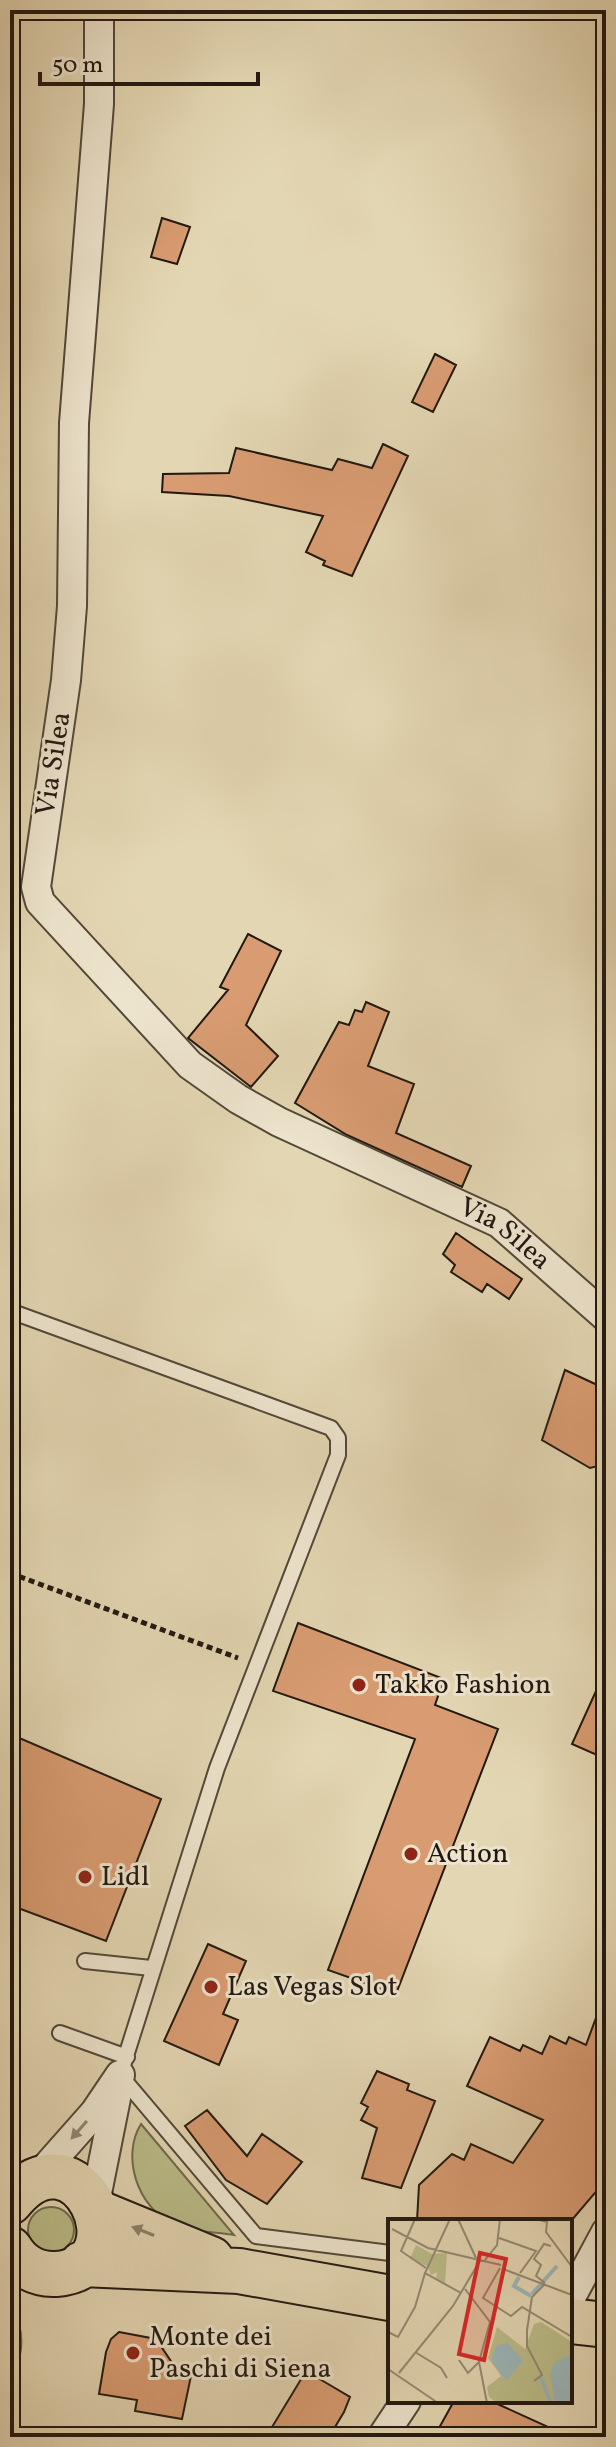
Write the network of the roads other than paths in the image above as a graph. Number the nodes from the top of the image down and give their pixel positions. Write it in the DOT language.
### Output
graph roads {
  1 [pos="99,10"];
  2 [pos="10,1311"];
  3 [pos="606,1317"];
  4 [pos="85,1961"];
  5 [pos="151,1968"];
  6 [pos="60,2033"];
  7 [pos="123,2066"];
  8 [pos="19,2191"];
  9 [pos="97,2208"];
  10 [pos="606,2232"];
  11 [pos="10,2249"];
  12 [pos="388,2253"];
  13 [pos="589,2261"];
  14 [pos="82,2264"];
  15 [pos="239,2271"];
  16 [pos="572,2295"];
  17 [pos="388,2298"];
  18 [pos="572,2321"];
  19 [pos="606,2325"];
  20 [pos="405,2403"];
  21 [pos="382,2437"];
  1 -- 3 [label="street, Via Silea"];
  2 -- 5 [label="lane"];
  4 -- 5 [label="lane"];
  5 -- 7 [label="lane"];
  6 -- 7 [label="lane"];
  7 -- 8 [label="street, one-way"];
  7 -- 9 [label="street"];
  7 -- 12 [label="lane"];
  8 -- 9 [label="main road"];
  9 -- 14 [label="main road"];
  15 -- 9 [label="main road, one-way"];
  10 -- 13 [label="street"];
  11 -- 14 [label="main road"];
  13 -- 16 [label="street"];
  14 -- 15 [label="main road"];
  15 -- 17 [label="main road"];
  18 -- 19 [label="main road"];
  20 -- 21 [label="street"];
}
